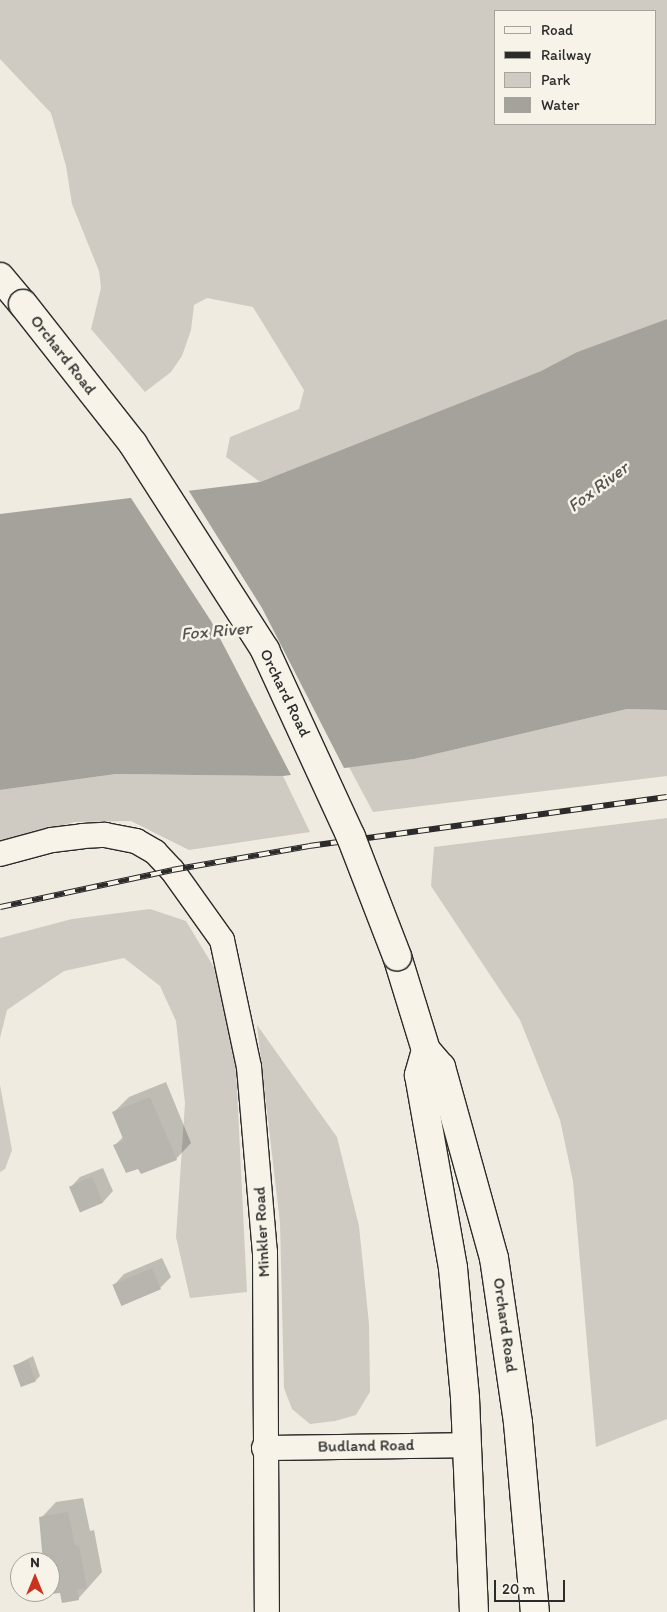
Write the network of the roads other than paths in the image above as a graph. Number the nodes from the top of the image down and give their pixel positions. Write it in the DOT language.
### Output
graph roads {
  1 [pos="0,277"];
  2 [pos="0,854"];
  3 [pos="426,1050"];
  4 [pos="468,1445"];
  5 [pos="264,1448"];
  6 [pos="267,1612"];
  7 [pos="474,1612"];
  8 [pos="535,1612"];
  1 -- 3 [label="main road, Orchard Road, bridge"];
  2 -- 5 [label="street, Minkler Road"];
  3 -- 4 [label="main road"];
  3 -- 8 [label="main road, Orchard Road"];
  4 -- 5 [label="street, Budland Road"];
  4 -- 7 [label="main road"];
  5 -- 6 [label="street, Minkler Road"];
}
